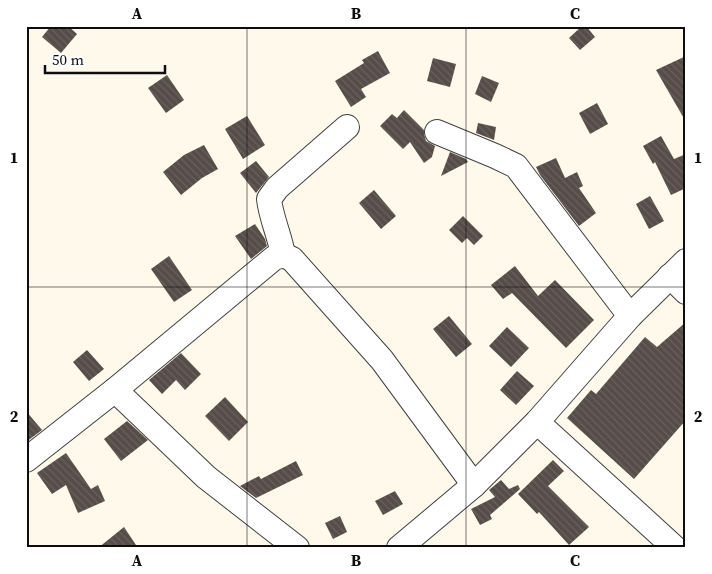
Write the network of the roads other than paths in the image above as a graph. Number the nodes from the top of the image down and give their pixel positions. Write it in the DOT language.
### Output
graph roads {
  1 [pos="347,127"];
  2 [pos="437,132"];
  3 [pos="284,254"];
  4 [pos="681,276"];
  5 [pos="630,316"];
  6 [pos="115,390"];
  7 [pos="537,422"];
  8 [pos="26,460"];
  9 [pos="474,485"];
  10 [pos="297,548"];
  11 [pos="399,548"];
  12 [pos="675,548"];
  1 -- 3 [label="street"];
  2 -- 5 [label="street"];
  3 -- 6 [label="street"];
  3 -- 9 [label="street"];
  4 -- 5 [label="street"];
  5 -- 7 [label="street"];
  6 -- 8 [label="street"];
  6 -- 10 [label="street"];
  7 -- 9 [label="street"];
  7 -- 12 [label="street"];
  9 -- 11 [label="street"];
}
